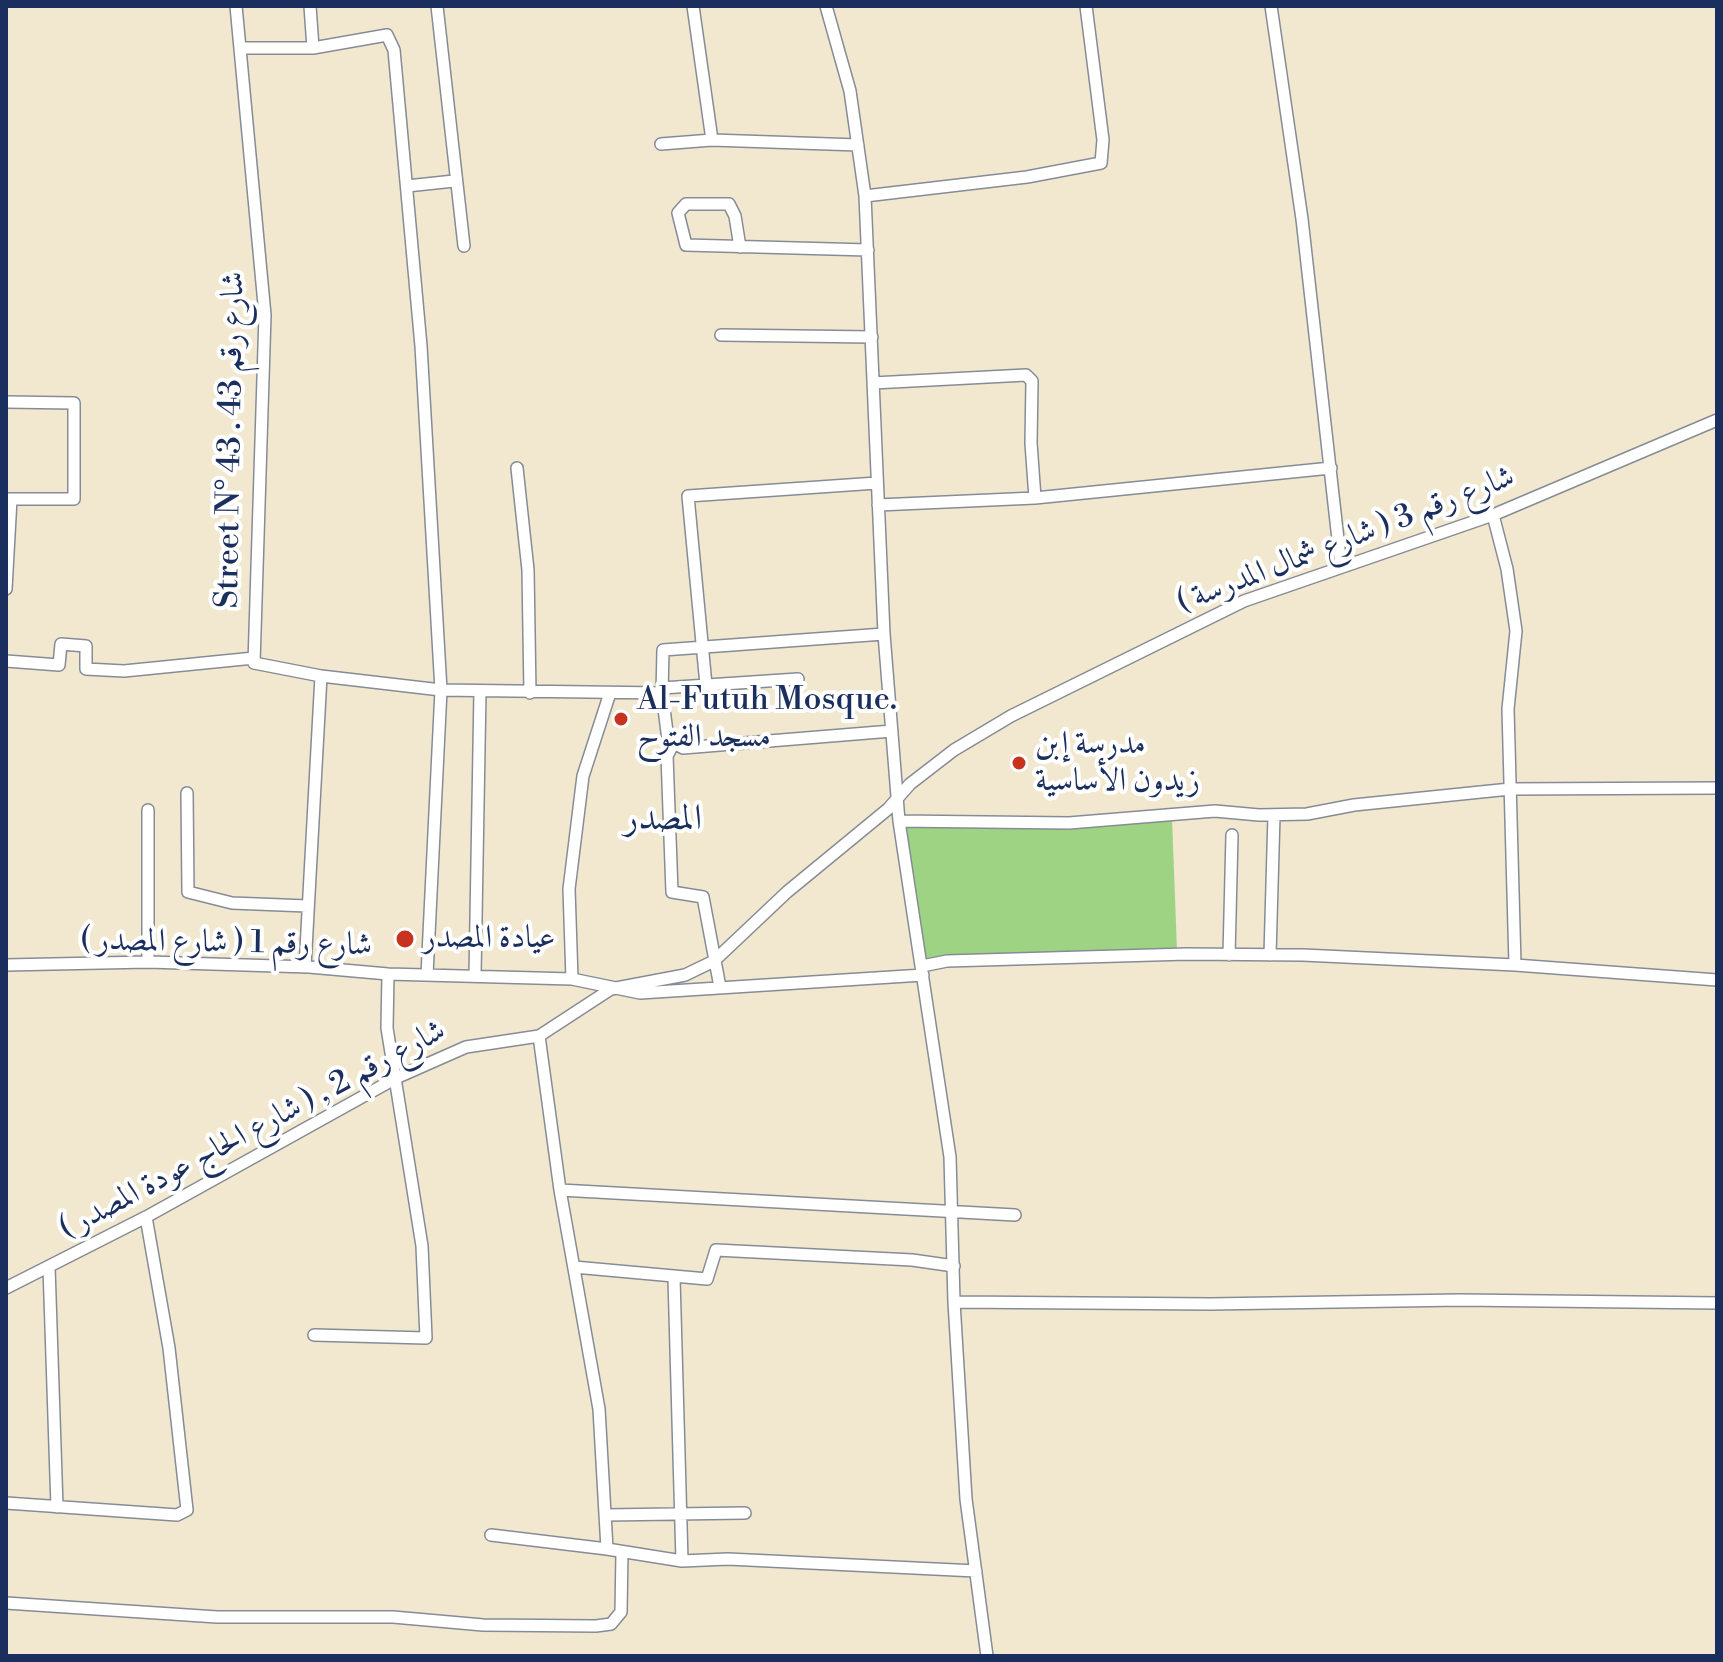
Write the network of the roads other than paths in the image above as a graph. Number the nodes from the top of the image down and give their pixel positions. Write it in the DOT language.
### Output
graph roads {
  1 [pos="236,6"];
  2 [pos="310,6"];
  3 [pos="437,6"];
  4 [pos="693,6"];
  5 [pos="826,6"];
  6 [pos="1086,6"];
  7 [pos="1271,6"];
  8 [pos="240,48"];
  9 [pos="313,48"];
  10 [pos="712,140"];
  11 [pos="661,144"];
  12 [pos="858,145"];
  13 [pos="454,181"];
  14 [pos="407,186"];
  15 [pos="865,196"];
  16 [pos="464,246"];
  17 [pos="740,247"];
  18 [pos="868,250"];
  19 [pos="721,335"];
  20 [pos="872,337"];
  21 [pos="873,383"];
  22 [pos="6,402"];
  23 [pos="1717,420"];
  24 [pos="517,468"];
  25 [pos="1331,468"];
  26 [pos="877,483"];
  27 [pos="1035,498"];
  28 [pos="9,499"];
  29 [pos="878,505"];
  30 [pos="1493,515"];
  31 [pos="1341,566"];
  32 [pos="6,589"];
  33 [pos="884,634"];
  34 [pos="705,648"];
  35 [pos="254,658"];
  36 [pos="6,661"];
  37 [pos="321,676"];
  38 [pos="798,679"];
  39 [pos="706,685"];
  40 [pos="441,690"];
  41 [pos="662,690"];
  42 [pos="480,691"];
  43 [pos="530,693"];
  44 [pos="610,693"];
  45 [pos="892,731"];
  46 [pos="674,743"];
  47 [pos="1717,788"];
  48 [pos="1510,789"];
  49 [pos="187,793"];
  50 [pos="899,798"];
  51 [pos="148,810"];
  52 [pos="1274,815"];
  53 [pos="899,821"];
  54 [pos="1232,835"];
  55 [pos="307,906"];
  56 [pos="1229,955"];
  57 [pos="1270,955"];
  58 [pos="714,961"];
  59 [pos="148,962"];
  60 [pos="6,965"];
  61 [pos="1515,965"];
  62 [pos="305,967"];
  63 [pos="922,970"];
  64 [pos="388,974"];
  65 [pos="427,975"];
  66 [pos="475,975"];
  67 [pos="572,979"];
  68 [pos="1717,980"];
  69 [pos="720,987"];
  70 [pos="611,989"];
  71 [pos="539,1036"];
  72 [pos="398,1077"];
  73 [pos="560,1190"];
  74 [pos="952,1211"];
  75 [pos="1015,1215"];
  76 [pos="146,1217"];
  77 [pos="954,1266"];
  78 [pos="49,1267"];
  79 [pos="574,1267"];
  80 [pos="674,1278"];
  81 [pos="6,1288"];
  82 [pos="954,1302"];
  83 [pos="1717,1303"];
  84 [pos="314,1335"];
  85 [pos="6,1503"];
  86 [pos="57,1507"];
  87 [pos="745,1513"];
  88 [pos="680,1514"];
  89 [pos="605,1515"];
  90 [pos="491,1535"];
  91 [pos="607,1549"];
  92 [pos="622,1552"];
  93 [pos="682,1561"];
  94 [pos="976,1571"];
  95 [pos="6,1603"];
  96 [pos="987,1656"];
  1 -- 8 [label="street, Street N° 43 . شارع رقم 43"];
  2 -- 9 [label="street"];
  3 -- 13 [label="street"];
  4 -- 10 [label="street"];
  5 -- 12 [label="street"];
  6 -- 15 [label="street"];
  7 -- 25 [label="street"];
  8 -- 9 [label="street"];
  8 -- 35 [label="street, Street N° 43 . شارع رقم 43"];
  9 -- 14 [label="street"];
  10 -- 11 [label="street"];
  10 -- 12 [label="street"];
  12 -- 15 [label="street"];
  13 -- 14 [label="street"];
  13 -- 16 [label="street"];
  14 -- 40 [label="street"];
  15 -- 18 [label="street"];
  17 -- 17 [label="street"];
  17 -- 18 [label="street"];
  18 -- 20 [label="street"];
  19 -- 20 [label="street"];
  20 -- 21 [label="street"];
  21 -- 26 [label="street"];
  21 -- 27 [label="street"];
  22 -- 28 [label="street"];
  23 -- 30 [label="street, شارع رقم 3 ( شارع شمال المدرسة )"];
  24 -- 43 [label="street"];
  25 -- 27 [label="street"];
  25 -- 31 [label="street"];
  26 -- 29 [label="street"];
  26 -- 34 [label="street"];
  27 -- 29 [label="street"];
  28 -- 32 [label="street"];
  29 -- 33 [label="street"];
  30 -- 31 [label="street, شارع رقم 3 ( شارع شمال المدرسة )"];
  30 -- 48 [label="street"];
  31 -- 50 [label="street, شارع رقم 3 ( شارع شمال المدرسة )"];
  33 -- 34 [label="street"];
  33 -- 45 [label="street"];
  34 -- 39 [label="street"];
  34 -- 41 [label="street"];
  35 -- 36 [label="street"];
  35 -- 37 [label="street"];
  37 -- 40 [label="street"];
  37 -- 55 [label="street"];
  38 -- 39 [label="street"];
  39 -- 41 [label="street"];
  40 -- 42 [label="street"];
  40 -- 65 [label="street"];
  41 -- 44 [label="street"];
  41 -- 46 [label="street"];
  42 -- 43 [label="street"];
  42 -- 66 [label="street"];
  43 -- 44 [label="street"];
  44 -- 67 [label="street"];
  45 -- 46 [label="street"];
  45 -- 50 [label="street"];
  46 -- 58 [label="street"];
  47 -- 48 [label="street"];
  48 -- 52 [label="street"];
  48 -- 61 [label="street"];
  49 -- 55 [label="street"];
  50 -- 53 [label="street"];
  50 -- 58 [label="street, شارع رقم 3 ( شارع شمال المدرسة )"];
  51 -- 59 [label="street"];
  52 -- 53 [label="street"];
  52 -- 57 [label="street"];
  53 -- 63 [label="street"];
  54 -- 56 [label="street"];
  55 -- 62 [label="street"];
  56 -- 57 [label="street, شارع رقم 1 ( شارع المصدر )"];
  56 -- 63 [label="street, شارع رقم 1 ( شارع المصدر )"];
  57 -- 61 [label="street, شارع رقم 1 ( شارع المصدر )"];
  58 -- 69 [label="street"];
  58 -- 70 [label="street, شارع رقم 3 ( شارع شمال المدرسة )"];
  59 -- 60 [label="street, شارع رقم 1 ( شارع المصدر )"];
  59 -- 62 [label="street, شارع رقم 1 ( شارع المصدر )"];
  61 -- 68 [label="street, شارع رقم 1 ( شارع المصدر )"];
  62 -- 64 [label="street, شارع رقم 1 ( شارع المصدر )"];
  63 -- 69 [label="street, شارع رقم 1 ( شارع المصدر )"];
  63 -- 74 [label="street"];
  64 -- 65 [label="street, شارع رقم 1 ( شارع المصدر )"];
  64 -- 72 [label="street"];
  65 -- 66 [label="street, شارع رقم 1 ( شارع المصدر )"];
  66 -- 67 [label="street, شارع رقم 1 ( شارع المصدر )"];
  67 -- 70 [label="street, شارع رقم 1 ( شارع المصدر )"];
  69 -- 70 [label="street, شارع رقم 1 ( شارع المصدر )"];
  70 -- 71 [label="street, شارع رقم 2 , ( شارع الحاج عودة المصدر )"];
  71 -- 72 [label="street, شارع رقم 2 , ( شارع الحاج عودة المصدر )"];
  71 -- 73 [label="street"];
  72 -- 76 [label="street, شارع رقم 2 , ( شارع الحاج عودة المصدر )"];
  72 -- 84 [label="street"];
  73 -- 74 [label="street"];
  73 -- 79 [label="street"];
  74 -- 75 [label="street"];
  74 -- 77 [label="street"];
  76 -- 78 [label="street, شارع رقم 2 , ( شارع الحاج عودة المصدر )"];
  76 -- 86 [label="street"];
  77 -- 80 [label="street"];
  77 -- 82 [label="street"];
  78 -- 81 [label="street, شارع رقم 2 , ( شارع الحاج عودة المصدر )"];
  78 -- 86 [label="street"];
  79 -- 80 [label="street"];
  79 -- 89 [label="street"];
  80 -- 88 [label="street"];
  82 -- 83 [label="street"];
  82 -- 94 [label="street"];
  85 -- 86 [label="street"];
  87 -- 88 [label="street"];
  88 -- 89 [label="street"];
  88 -- 93 [label="street"];
  89 -- 91 [label="street"];
  90 -- 91 [label="street"];
  91 -- 92 [label="street"];
  92 -- 93 [label="street"];
  92 -- 95 [label="street"];
  93 -- 94 [label="street"];
  94 -- 96 [label="street"];
}
